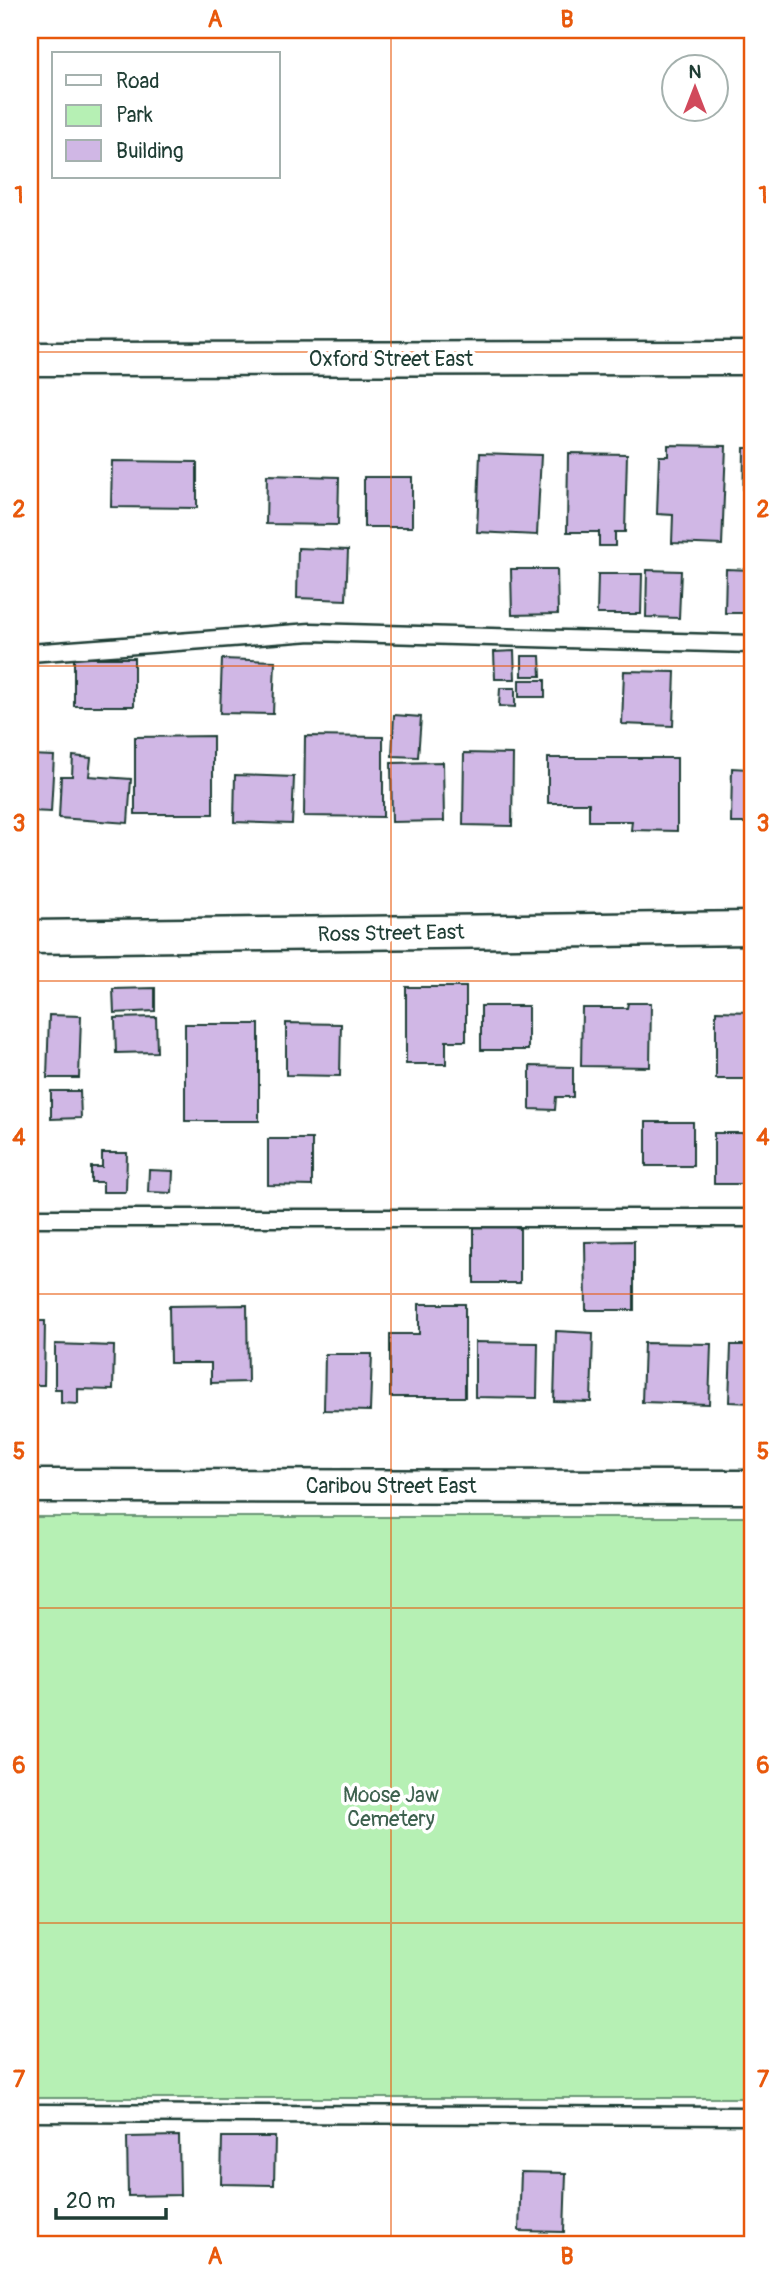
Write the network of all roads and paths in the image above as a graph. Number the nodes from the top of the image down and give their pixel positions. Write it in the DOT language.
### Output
graph roads {
  1 [pos="752,358"];
  2 [pos="30,359"];
  3 [pos="752,644"];
  4 [pos="30,653"];
  5 [pos="752,928"];
  6 [pos="30,937"];
  7 [pos="30,1218"];
  8 [pos="752,1218"];
  9 [pos="30,1486"];
  10 [pos="752,1487"];
  11 [pos="30,2113"];
  12 [pos="752,2116"];
  1 -- 2 [label="street, Oxford Street East"];
  3 -- 4 [label="lane"];
  5 -- 6 [label="street, Ross Street East"];
  7 -- 8 [label="lane"];
  9 -- 10 [label="street, Caribou Street East"];
  11 -- 12 [label="lane"];
}
